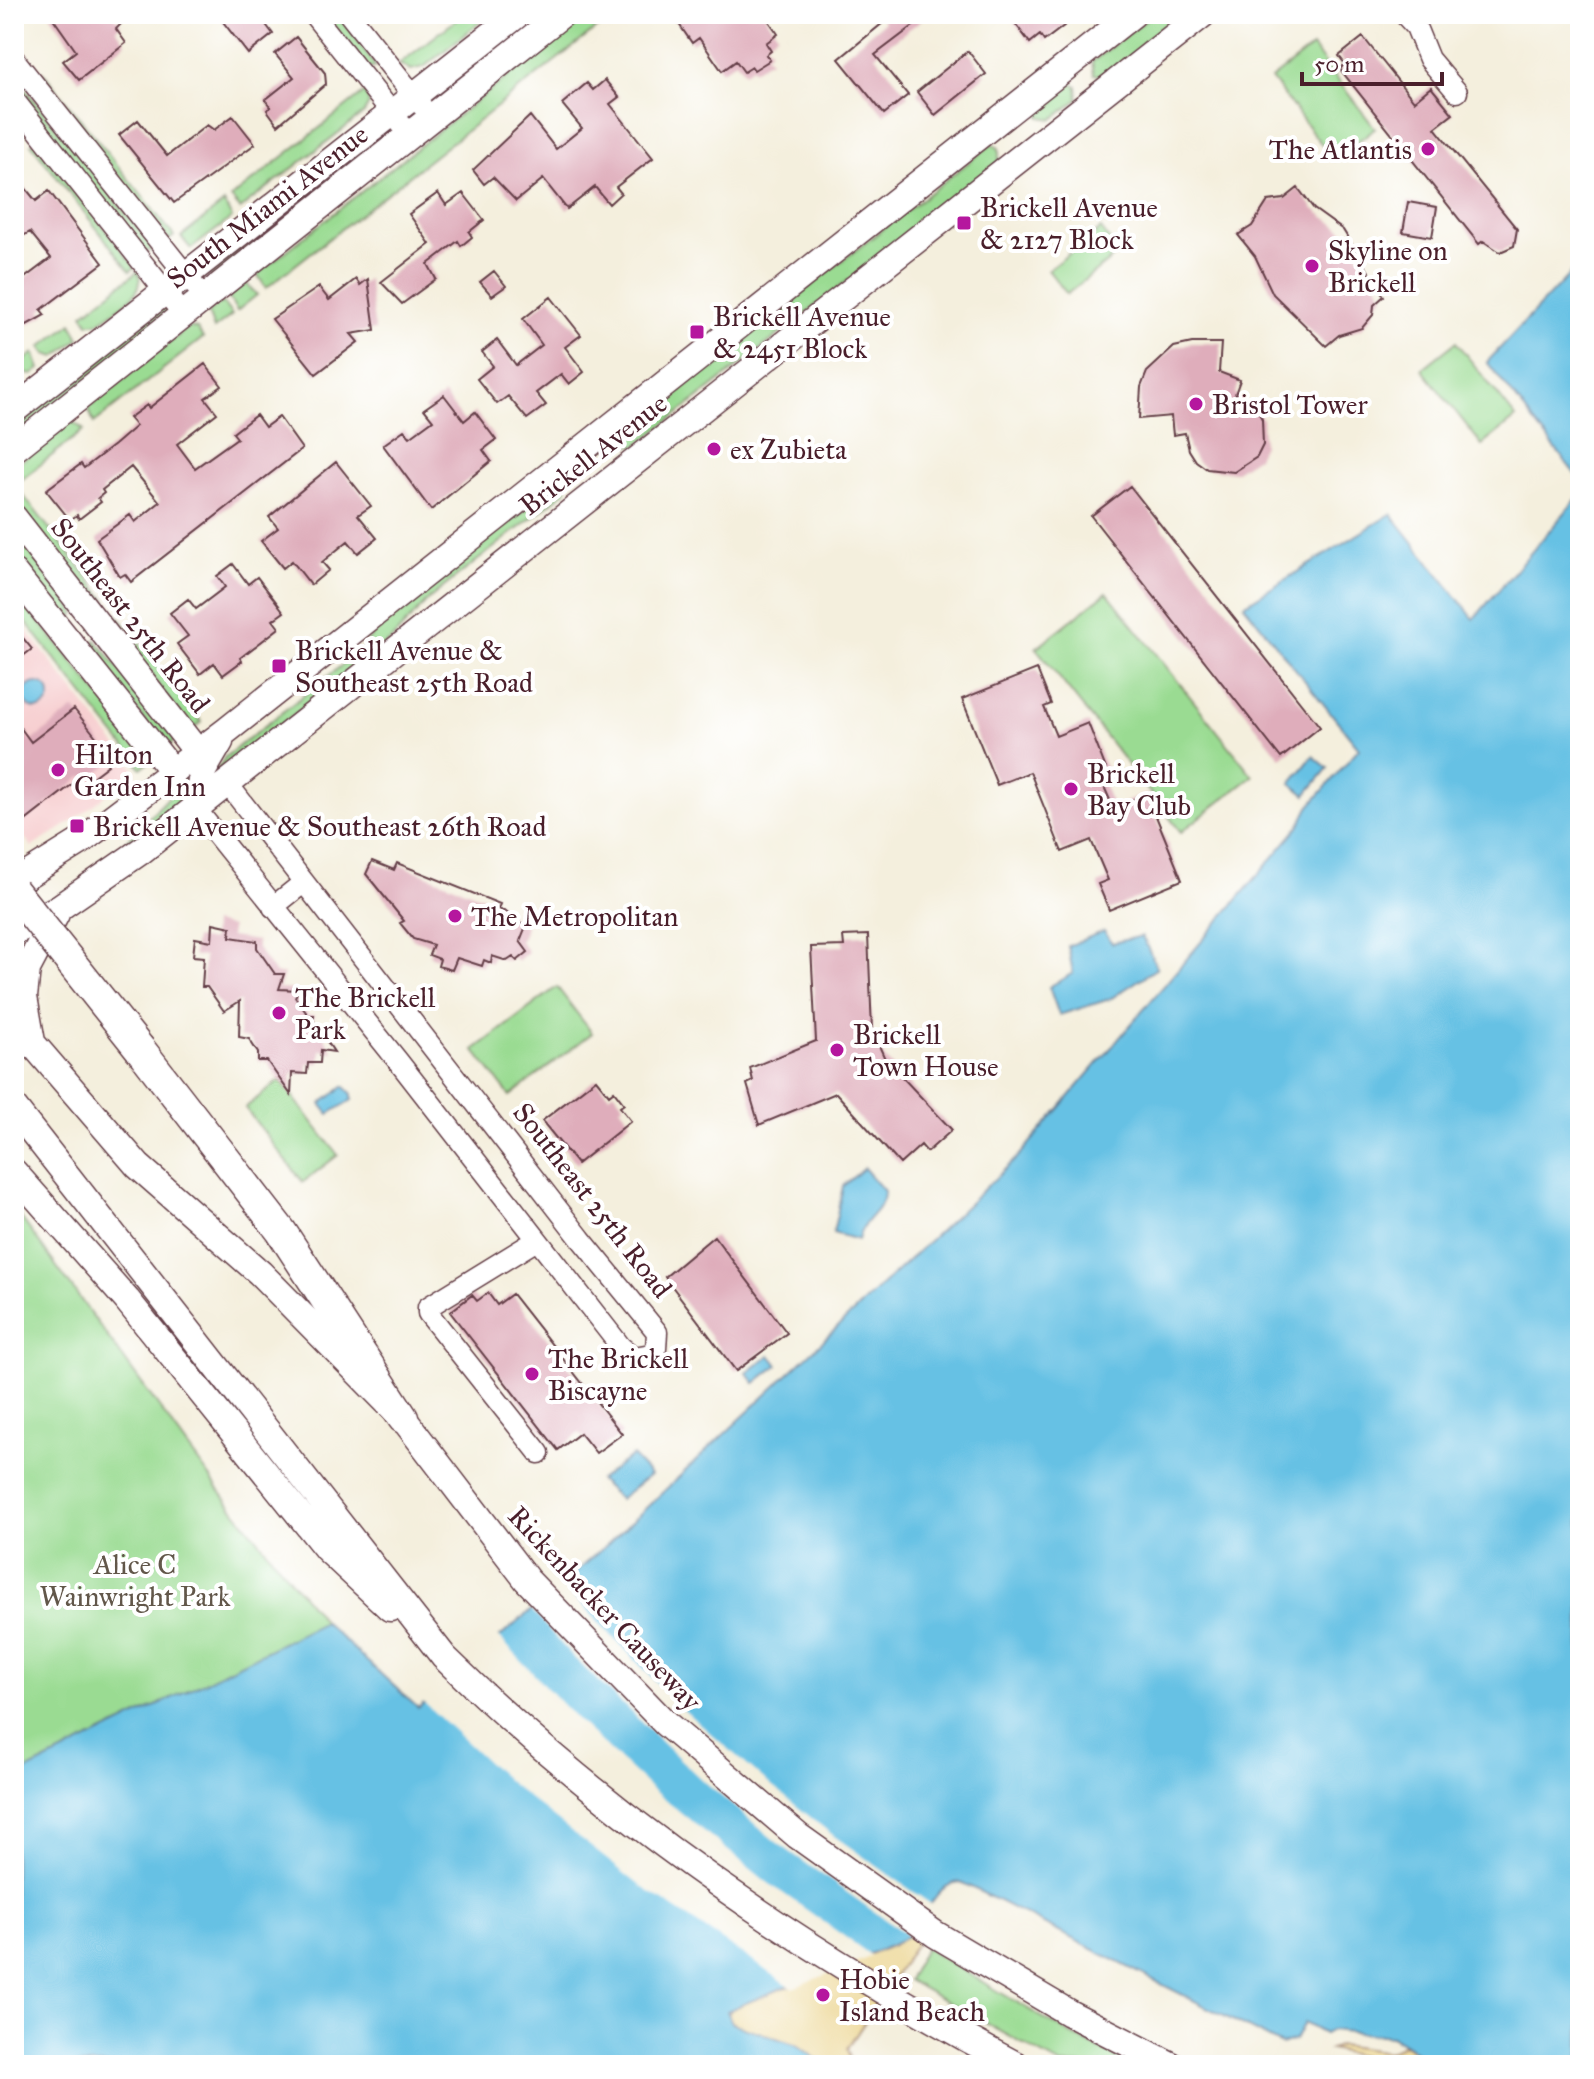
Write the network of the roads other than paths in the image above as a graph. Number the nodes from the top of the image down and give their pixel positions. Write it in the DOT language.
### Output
graph roads {
  1 [pos="313,14"];
  2 [pos="349,14"];
  3 [pos="518,14"];
  4 [pos="562,14"];
  5 [pos="1133,14"];
  6 [pos="1203,14"];
  7 [pos="1404,14"];
  8 [pos="14,59"];
  9 [pos="1457,92"];
  10 [pos="414,96"];
  11 [pos="14,100"];
  12 [pos="392,113"];
  13 [pos="431,117"];
  14 [pos="409,134"];
  15 [pos="176,283"];
  16 [pos="193,306"];
  17 [pos="14,410"];
  18 [pos="583,447"];
  19 [pos="14,449"];
  20 [pos="610,481"];
  21 [pos="14,518"];
  22 [pos="14,573"];
  23 [pos="92,617"];
  24 [pos="66,637"];
  25 [pos="226,731"];
  26 [pos="198,753"];
  27 [pos="173,772"];
  28 [pos="227,783"];
  29 [pos="195,808"];
  30 [pos="40,867"];
  31 [pos="14,873"];
  32 [pos="14,883"];
  33 [pos="303,883"];
  34 [pos="14,891"];
  35 [pos="60,907"];
  36 [pos="273,907"];
  37 [pos="14,932"];
  38 [pos="14,1022"];
  39 [pos="426,1040"];
  40 [pos="33,1046"];
  41 [pos="398,1061"];
  42 [pos="14,1108"];
  43 [pos="14,1172"];
  44 [pos="547,1196"];
  45 [pos="519,1216"];
  46 [pos="537,1240"];
  47 [pos="403,1418"];
  48 [pos="539,1453"];
  49 [pos="444,1657"];
  50 [pos="1016,2065"];
  51 [pos="1171,2065"];
  1 -- 12 [label="street"];
  2 -- 10 [label="street"];
  3 -- 10 [label="main road, South Miami Avenue"];
  4 -- 13 [label="main road, South Miami Avenue"];
  5 -- 18 [label="main road, Brickell Avenue"];
  6 -- 20 [label="main road, Brickell Avenue"];
  7 -- 9 [label="street"];
  8 -- 15 [label="street"];
  10 -- 12 [label="main road, South Miami Avenue"];
  10 -- 13 [label="street"];
  11 -- 15 [label="street"];
  12 -- 14 [label="street"];
  12 -- 15 [label="main road, South Miami Avenue"];
  13 -- 14 [label="main road, South Miami Avenue"];
  14 -- 16 [label="main road, South Miami Avenue"];
  15 -- 16 [label="street"];
  15 -- 17 [label="main road, South Miami Avenue"];
  16 -- 19 [label="main road, South Miami Avenue"];
  18 -- 20 [label="main road"];
  18 -- 25 [label="main road, Brickell Avenue"];
  20 -- 28 [label="main road, Brickell Avenue"];
  21 -- 23 [label="main road, Southeast 25th Road"];
  22 -- 24 [label="main road"];
  23 -- 24 [label="main road"];
  23 -- 26 [label="main road, Southeast 25th Road"];
  24 -- 27 [label="main road"];
  25 -- 26 [label="main road, Brickell Avenue"];
  25 -- 29 [label="main road"];
  26 -- 27 [label="main road, Brickell Avenue"];
  27 -- 30 [label="main road, Brickell Avenue"];
  28 -- 29 [label="main road, Brickell Avenue"];
  28 -- 33 [label="street, Southeast 25th Road"];
  29 -- 35 [label="main road, Brickell Avenue"];
  29 -- 36 [label="street, Southeast 25th Road"];
  30 -- 31 [label="main road"];
  30 -- 32 [label="main road, Brickell Avenue"];
  33 -- 36 [label="street"];
  33 -- 39 [label="street, Southeast 25th Road"];
  34 -- 47 [label="highway, bridge"];
  35 -- 37 [label="main road, Brickell Avenue"];
  35 -- 40 [label="main road"];
  36 -- 41 [label="street, Southeast 25th Road"];
  38 -- 40 [label="main road, Rickenbacker Causeway"];
  39 -- 41 [label="street"];
  39 -- 44 [label="street, Southeast 25th Road"];
  40 -- 47 [label="main road, Rickenbacker Causeway"];
  41 -- 45 [label="street, Southeast 25th Road"];
  42 -- 49 [label="main road"];
  43 -- 49 [label="main road"];
  44 -- 45 [label="street"];
  44 -- 46 [label="street, Southeast 25th Road"];
  45 -- 46 [label="street, Southeast 25th Road"];
  46 -- 48 [label="street"];
  47 -- 51 [label="main road, Rickenbacker Causeway"];
  49 -- 50 [label="main road"];
}
